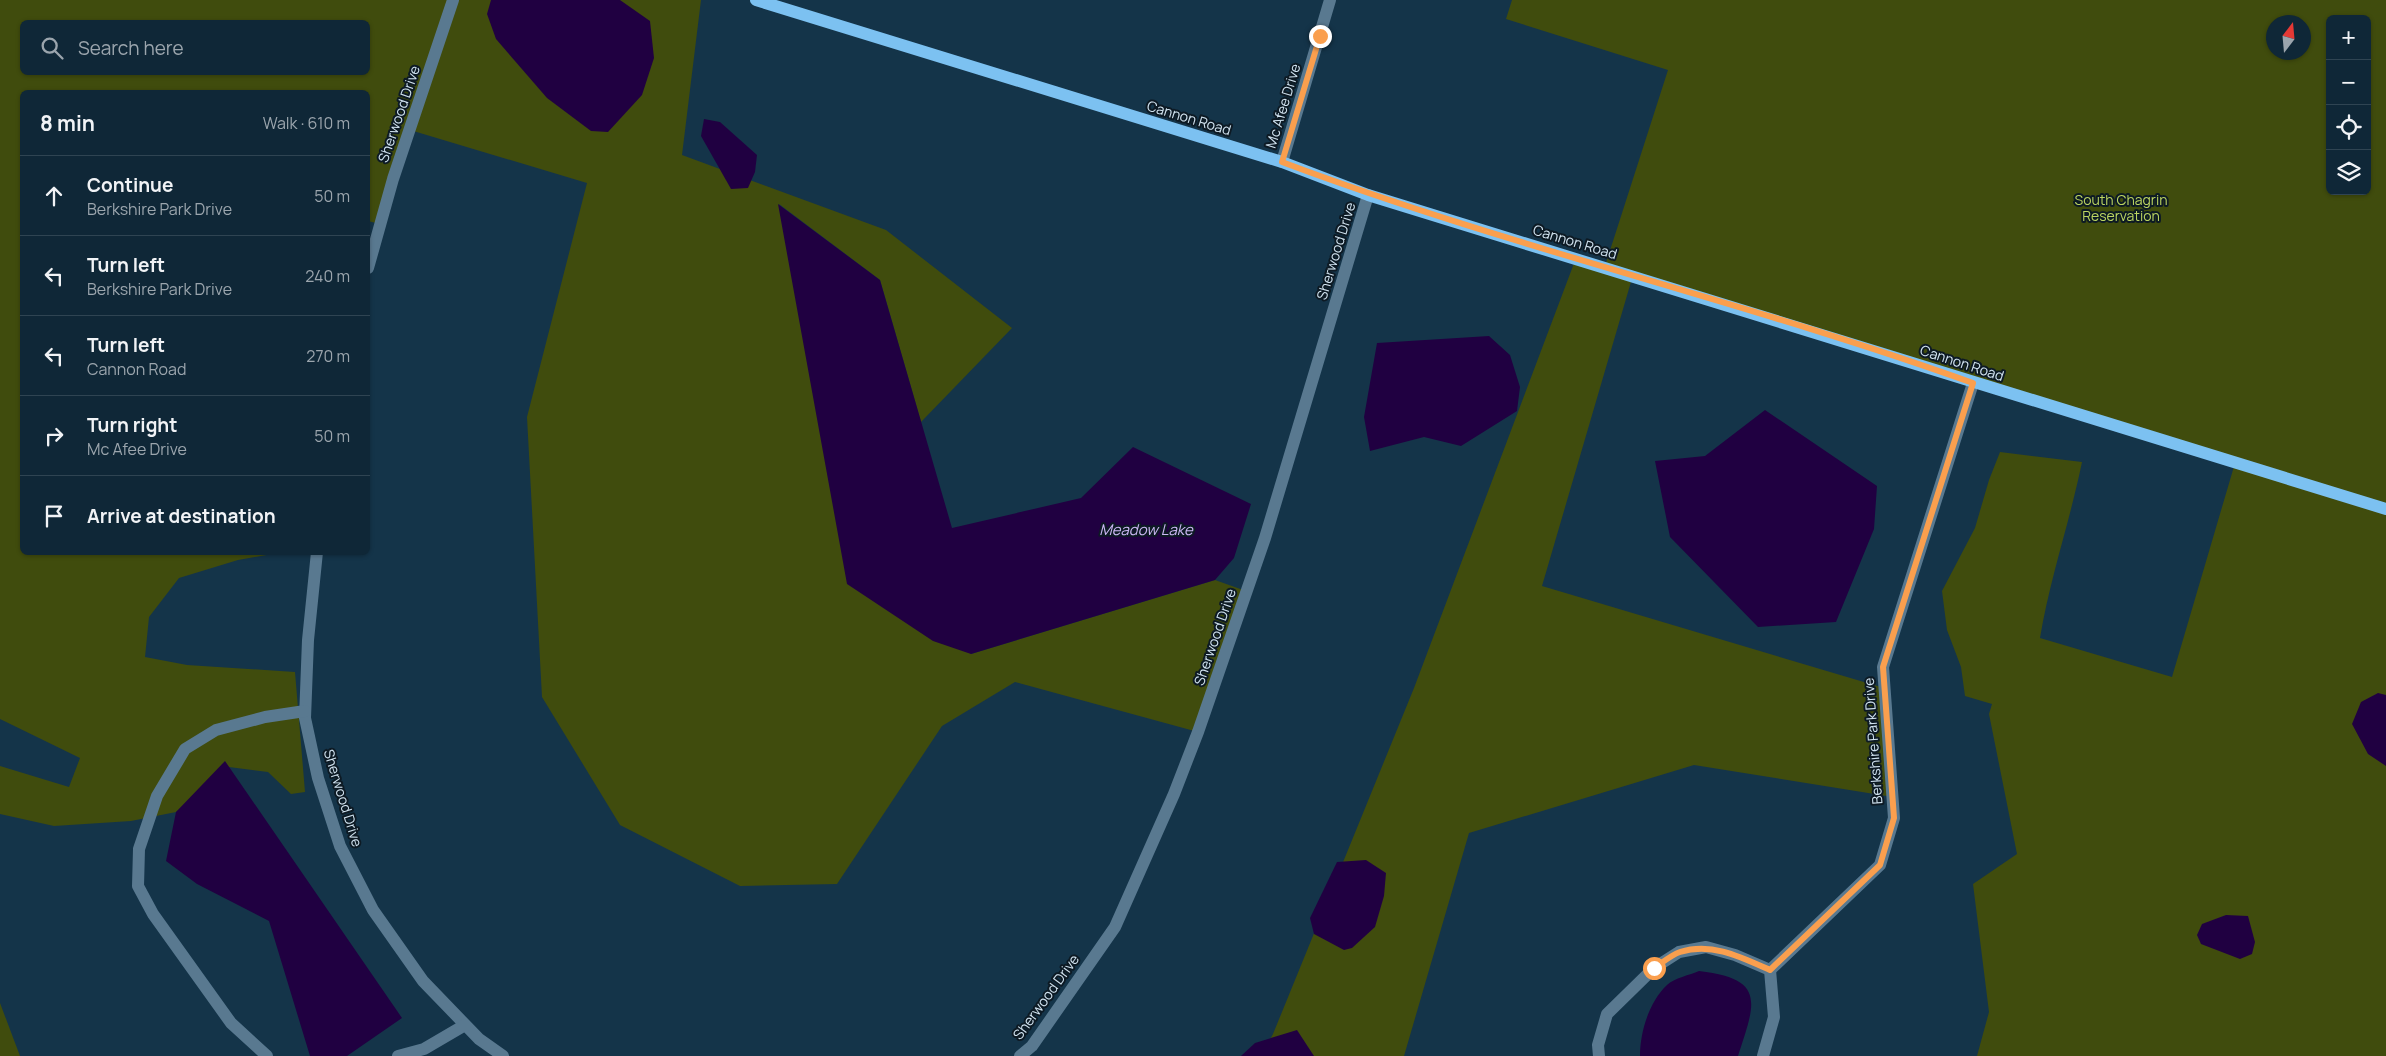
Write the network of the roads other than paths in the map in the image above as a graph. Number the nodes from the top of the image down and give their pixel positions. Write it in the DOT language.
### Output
graph roads {
  1 [pos="453,0"];
  2 [pos="756,0"];
  3 [pos="1330,0"];
  4 [pos="1282,162"];
  5 [pos="1368,195"];
  6 [pos="370,261"];
  7 [pos="1973,383"];
  8 [pos="2386,509"];
  9 [pos="317,555"];
  10 [pos="305,711"];
  11 [pos="1770,970"];
  12 [pos="465,1025"];
  13 [pos="268,1056"];
  14 [pos="398,1056"];
  15 [pos="503,1056"];
  16 [pos="1020,1056"];
  17 [pos="1599,1056"];
  18 [pos="1763,1056"];
  1 -- 6 [label="street, Sherwood Drive"];
  2 -- 4 [label="main road, Cannon Road"];
  3 -- 4 [label="street, Mc Afee Drive"];
  4 -- 5 [label="main road, Cannon Road"];
  5 -- 7 [label="main road, Cannon Road"];
  5 -- 16 [label="street, Sherwood Drive"];
  7 -- 8 [label="main road, Cannon Road"];
  7 -- 11 [label="street, Berkshire Park Drive"];
  9 -- 10 [label="street, Sherwood Drive"];
  10 -- 12 [label="street, Sherwood Drive"];
  10 -- 13 [label="street"];
  11 -- 17 [label="street"];
  11 -- 18 [label="street"];
  12 -- 14 [label="street"];
  12 -- 15 [label="street, Sherwood Drive"];
}
